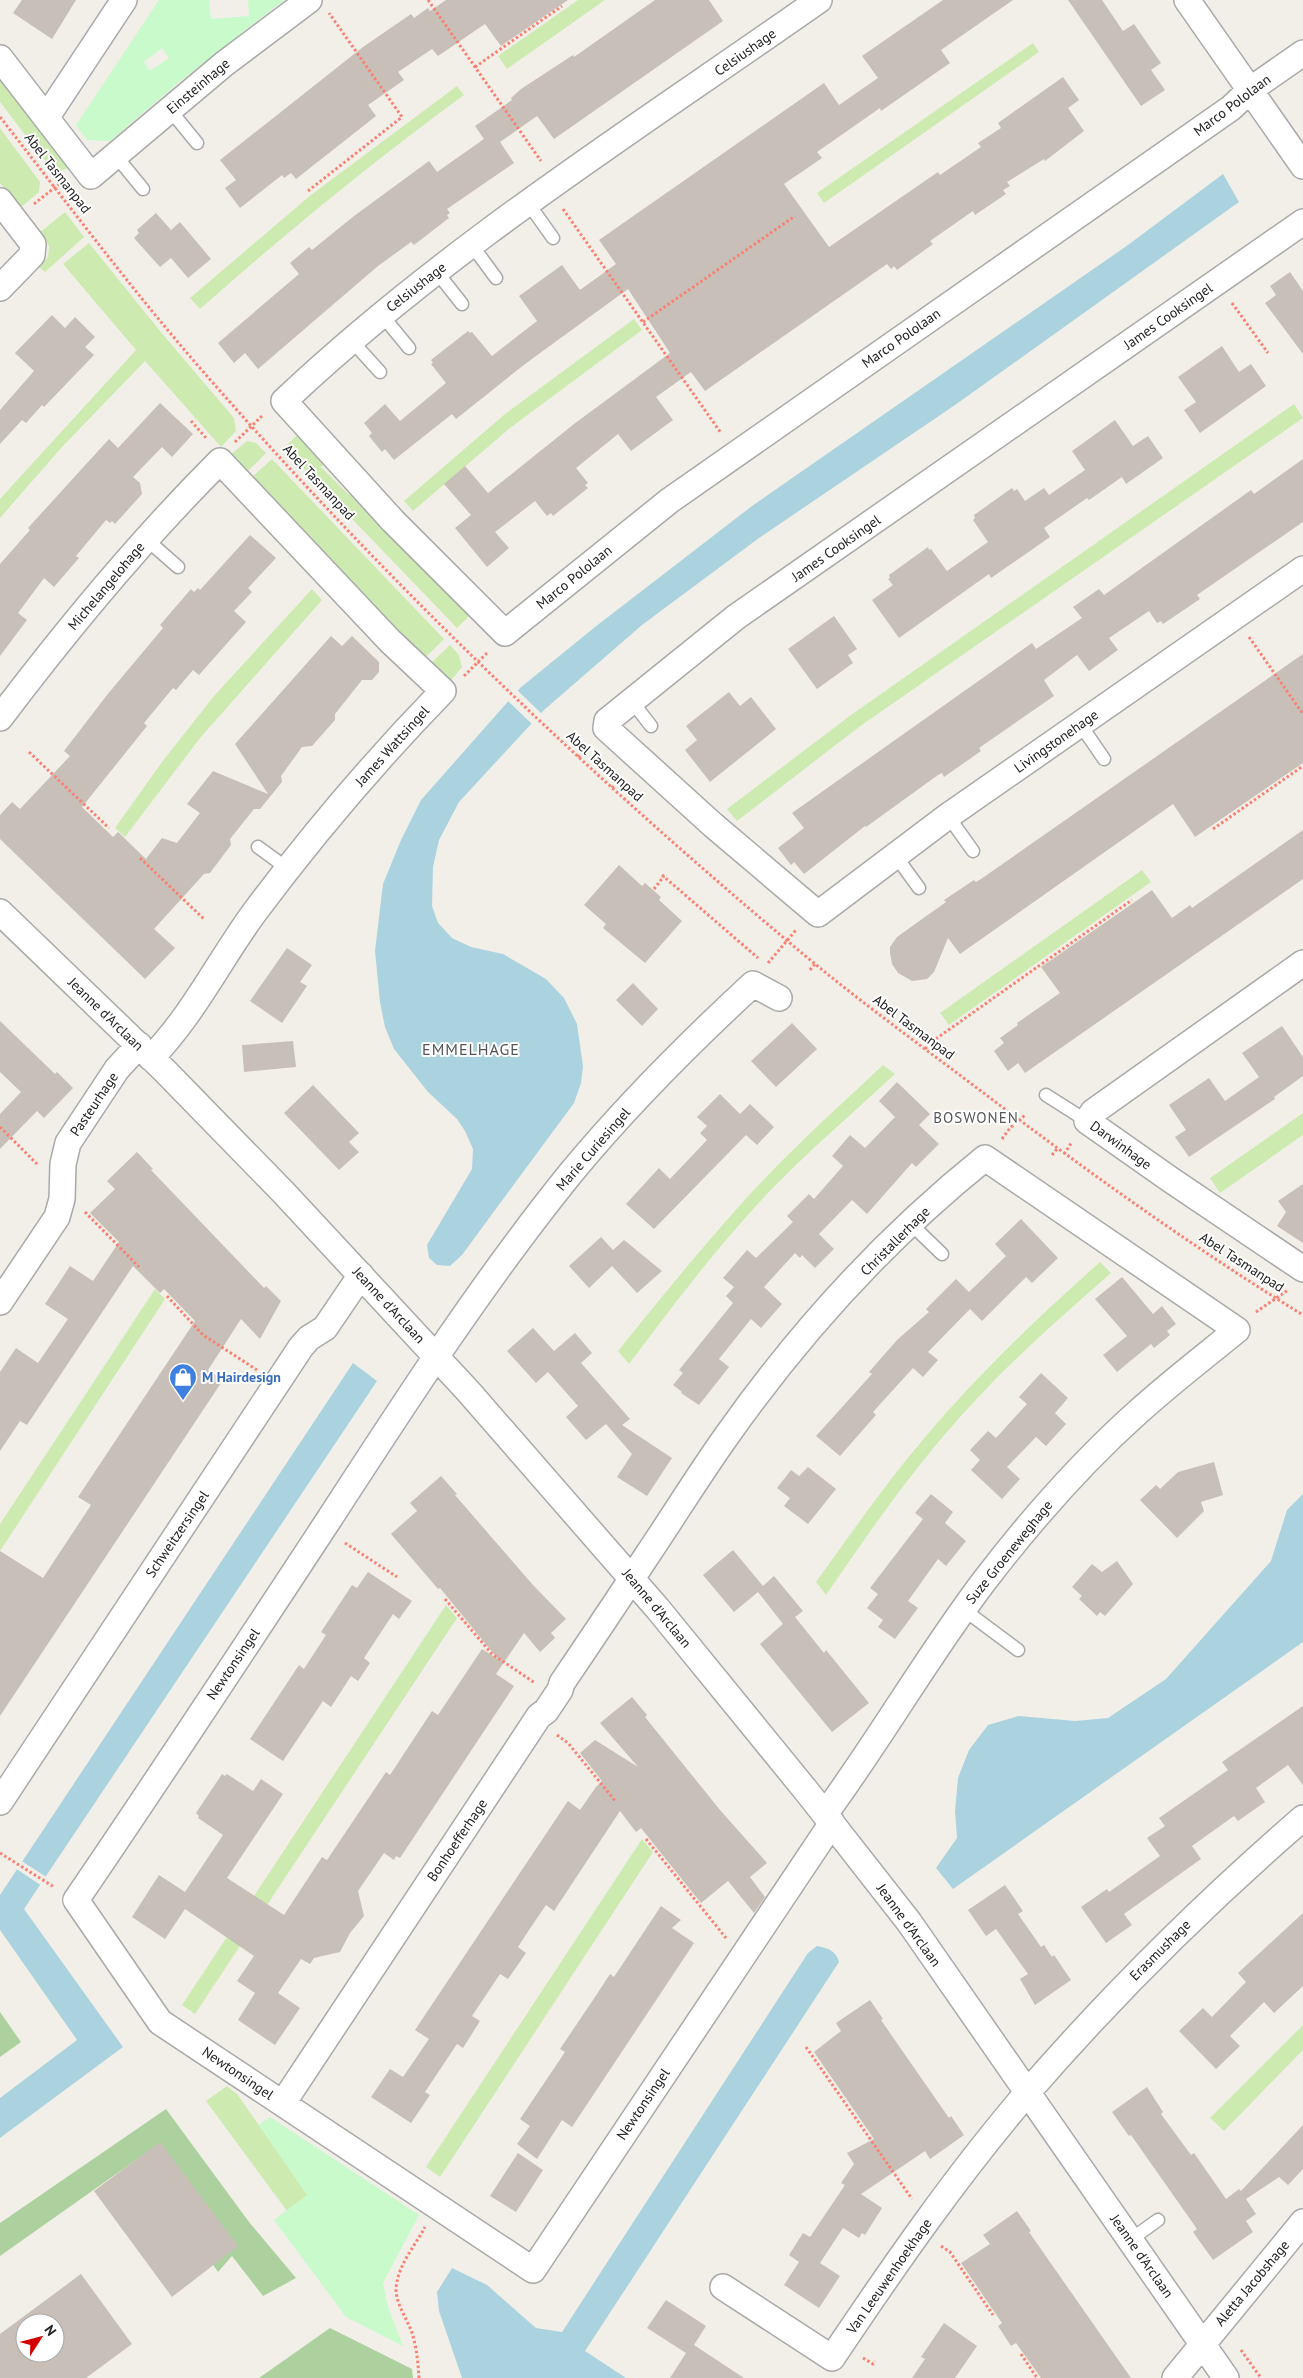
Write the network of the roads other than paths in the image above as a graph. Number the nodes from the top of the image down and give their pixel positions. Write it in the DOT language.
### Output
graph roads {
  1 [pos="124,0"];
  2 [pos="309,0"];
  3 [pos="819,0"];
  4 [pos="1187,0"];
  5 [pos="1303,53"];
  6 [pos="0,58"];
  7 [pos="1250,90"];
  8 [pos="170,110"];
  9 [pos="46,118"];
  10 [pos="197,143"];
  11 [pos="116,156"];
  12 [pos="1303,166"];
  13 [pos="143,189"];
  14 [pos="0,201"];
  15 [pos="528,204"];
  16 [pos="1303,222"];
  17 [pos="553,238"];
  18 [pos="472,244"];
  19 [pos="436,271"];
  20 [pos="496,278"];
  21 [pos="0,288"];
  22 [pos="462,304"];
  23 [pos="381,314"];
  24 [pos="351,340"];
  25 [pos="409,348"];
  26 [pos="380,372"];
  27 [pos="221,450"];
  28 [pos="146,538"];
  29 [pos="178,567"];
  30 [pos="1303,568"];
  31 [pos="499,640"];
  32 [pos="631,700"];
  33 [pos="0,718"];
  34 [pos="1080,724"];
  35 [pos="651,726"];
  36 [pos="1104,759"];
  37 [pos="948,816"];
  38 [pos="258,847"];
  39 [pos="973,851"];
  40 [pos="895,855"];
  41 [pos="288,869"];
  42 [pos="919,888"];
  43 [pos="0,912"];
  44 [pos="807,917"];
  45 [pos="1303,963"];
  46 [pos="779,998"];
  47 [pos="145,1052"];
  48 [pos="1046,1095"];
  49 [pos="1087,1121"];
  50 [pos="912,1224"];
  51 [pos="942,1254"];
  52 [pos="361,1275"];
  53 [pos="1297,1278"];
  54 [pos="0,1302"];
  55 [pos="1244,1323"];
  56 [pos="437,1357"];
  57 [pos="632,1578"];
  58 [pos="963,1609"];
  59 [pos="1018,1650"];
  60 [pos="0,1802"];
  61 [pos="1303,1818"];
  62 [pos="828,1819"];
  63 [pos="1028,2092"];
  64 [pos="283,2104"];
  65 [pos="1158,2220"];
  66 [pos="1303,2222"];
  67 [pos="1130,2240"];
  68 [pos="724,2287"];
  69 [pos="1202,2343"];
  70 [pos="1175,2378"];
  71 [pos="1226,2378"];
  1 -- 9 [label="street"];
  2 -- 8 [label="street, Einsteinhage"];
  3 -- 15 [label="street, Celsiushage"];
  4 -- 7 [label="street"];
  5 -- 7 [label="street, Marco Pololaan"];
  6 -- 9 [label="street"];
  7 -- 12 [label="street"];
  7 -- 31 [label="street, Marco Pololaan"];
  8 -- 10 [label="lane"];
  8 -- 11 [label="street, Einsteinhage"];
  9 -- 11 [label="street, Einsteinhage"];
  11 -- 13 [label="lane"];
  14 -- 21 [label="street"];
  15 -- 17 [label="lane"];
  15 -- 18 [label="street, Celsiushage"];
  16 -- 32 [label="street, James Cooksingel"];
  18 -- 19 [label="street, Celsiushage"];
  18 -- 20 [label="lane"];
  19 -- 22 [label="lane"];
  19 -- 23 [label="street, Celsiushage"];
  23 -- 24 [label="street, Celsiushage"];
  23 -- 25 [label="lane"];
  24 -- 26 [label="lane"];
  24 -- 31 [label="street, Celsiushage"];
  27 -- 28 [label="street, Michelangelohage"];
  27 -- 41 [label="street, James Wattsingel"];
  28 -- 29 [label="lane"];
  28 -- 33 [label="street, Michelangelohage"];
  30 -- 34 [label="street, Livingstonehage"];
  32 -- 35 [label="lane"];
  32 -- 44 [label="street, James Cooksingel"];
  34 -- 36 [label="lane"];
  34 -- 37 [label="street, Livingstonehage"];
  37 -- 39 [label="lane"];
  37 -- 40 [label="street, Livingstonehage"];
  38 -- 41 [label="lane"];
  40 -- 42 [label="lane"];
  40 -- 44 [label="street, Livingstonehage"];
  41 -- 47 [label="street, James Wattsingel"];
  43 -- 47 [label="street, Jeanne d'Arclaan"];
  45 -- 49 [label="street, Darwinhage"];
  46 -- 56 [label="street, Marie Curiesingel"];
  47 -- 52 [label="street, Jeanne d'Arclaan"];
  47 -- 54 [label="street, Pasteurhage"];
  48 -- 49 [label="lane"];
  49 -- 53 [label="street, Darwinhage"];
  50 -- 51 [label="lane"];
  50 -- 55 [label="street, Christallerhage"];
  50 -- 57 [label="street, Christallerhage"];
  52 -- 56 [label="street, Jeanne d'Arclaan"];
  52 -- 60 [label="street, Schweitzersingel"];
  55 -- 58 [label="street, Suze Groeneweghage"];
  56 -- 57 [label="street, Jeanne d'Arclaan"];
  56 -- 64 [label="street, Newtonsingel"];
  57 -- 62 [label="street, Jeanne d'Arclaan"];
  57 -- 64 [label="street, Bonhoefferhage"];
  58 -- 59 [label="lane"];
  58 -- 62 [label="street, Suze Groeneweghage"];
  61 -- 63 [label="street, Erasmushage"];
  62 -- 63 [label="street, Jeanne d'Arclaan"];
  62 -- 64 [label="street, Newtonsingel"];
  63 -- 67 [label="street, Jeanne d'Arclaan"];
  63 -- 68 [label="street, Van Leeuwenhoekhage"];
  65 -- 67 [label="lane"];
  66 -- 69 [label="street, Aletta Jacobshage"];
  67 -- 69 [label="street, Jeanne d'Arclaan"];
  69 -- 70 [label="street, Aletta Jacobshage"];
  69 -- 71 [label="street, Jeanne d'Arclaan"];
}
